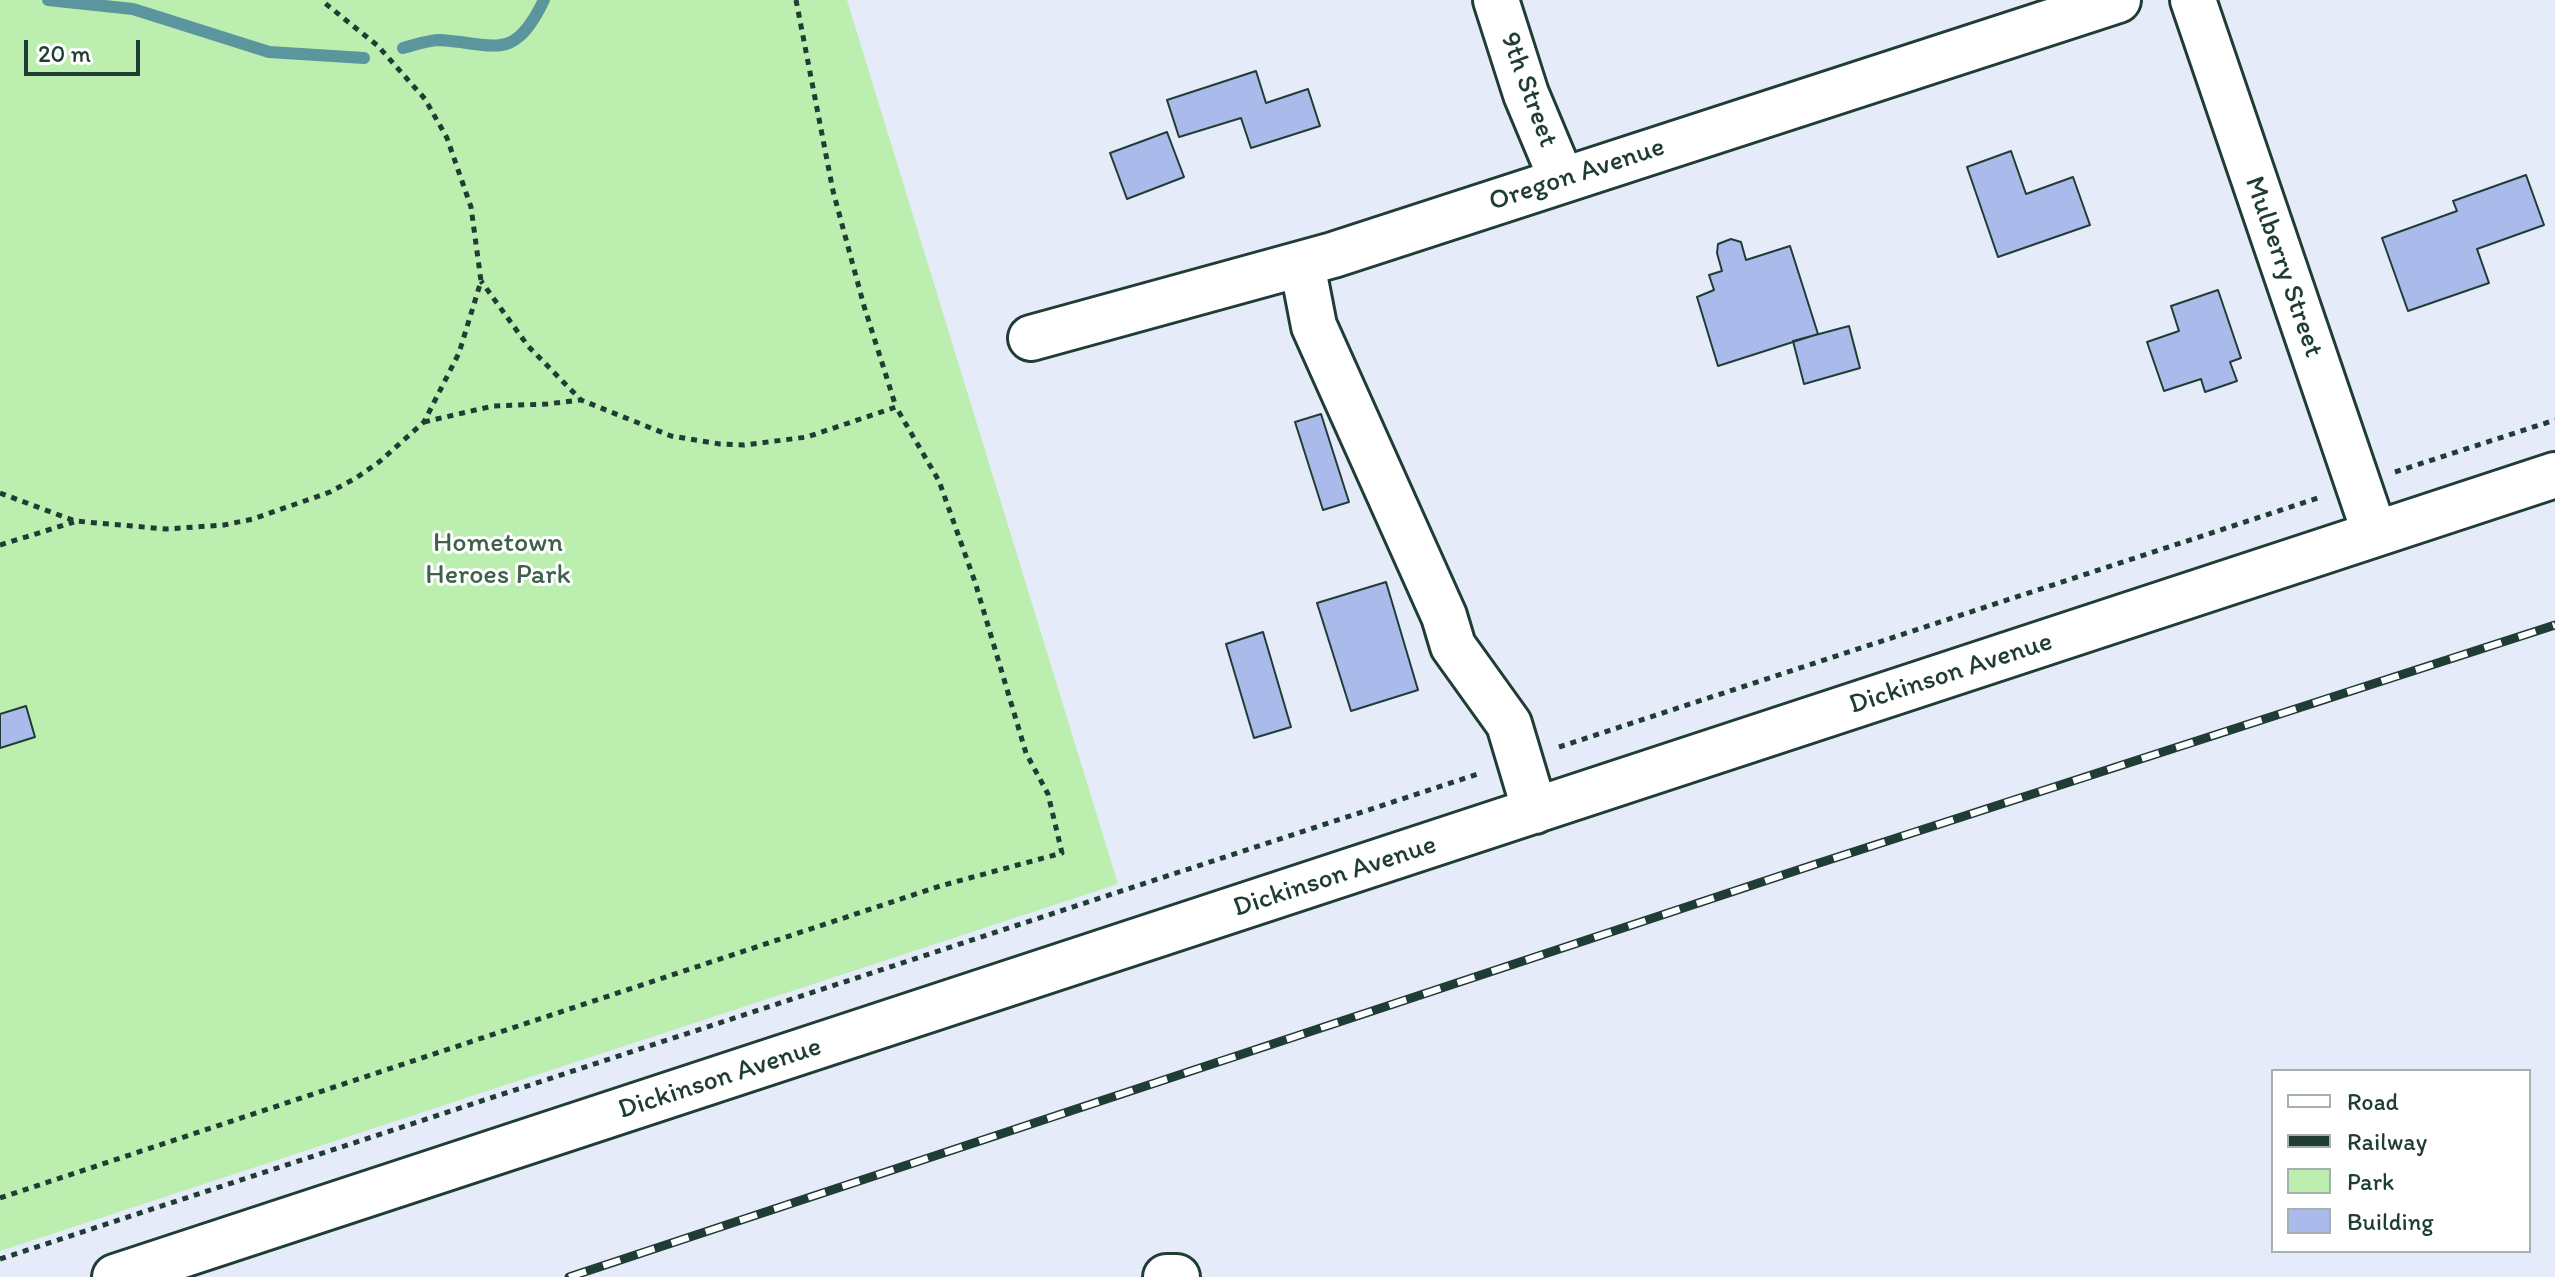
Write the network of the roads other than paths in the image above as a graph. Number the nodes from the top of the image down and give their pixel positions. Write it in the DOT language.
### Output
graph roads {
  1 [pos="1496,0"];
  2 [pos="2118,0"];
  3 [pos="2193,0"];
  4 [pos="1562,180"];
  5 [pos="1302,264"];
  6 [pos="1031,338"];
  7 [pos="2555,475"];
  8 [pos="2375,534"];
  9 [pos="1535,811"];
  10 [pos="115,1277"];
  11 [pos="1166,1277"];
  12 [pos="1177,1277"];
  1 -- 4 [label="street, 9th Street"];
  2 -- 4 [label="street, Oregon Avenue"];
  3 -- 8 [label="street, Mulberry Street"];
  4 -- 5 [label="street, Oregon Avenue"];
  5 -- 6 [label="street, Oregon Avenue"];
  5 -- 9 [label="street"];
  7 -- 8 [label="street, Dickinson Avenue"];
  8 -- 9 [label="street, Dickinson Avenue"];
  9 -- 10 [label="street, Dickinson Avenue"];
  11 -- 12 [label="street"];
}
